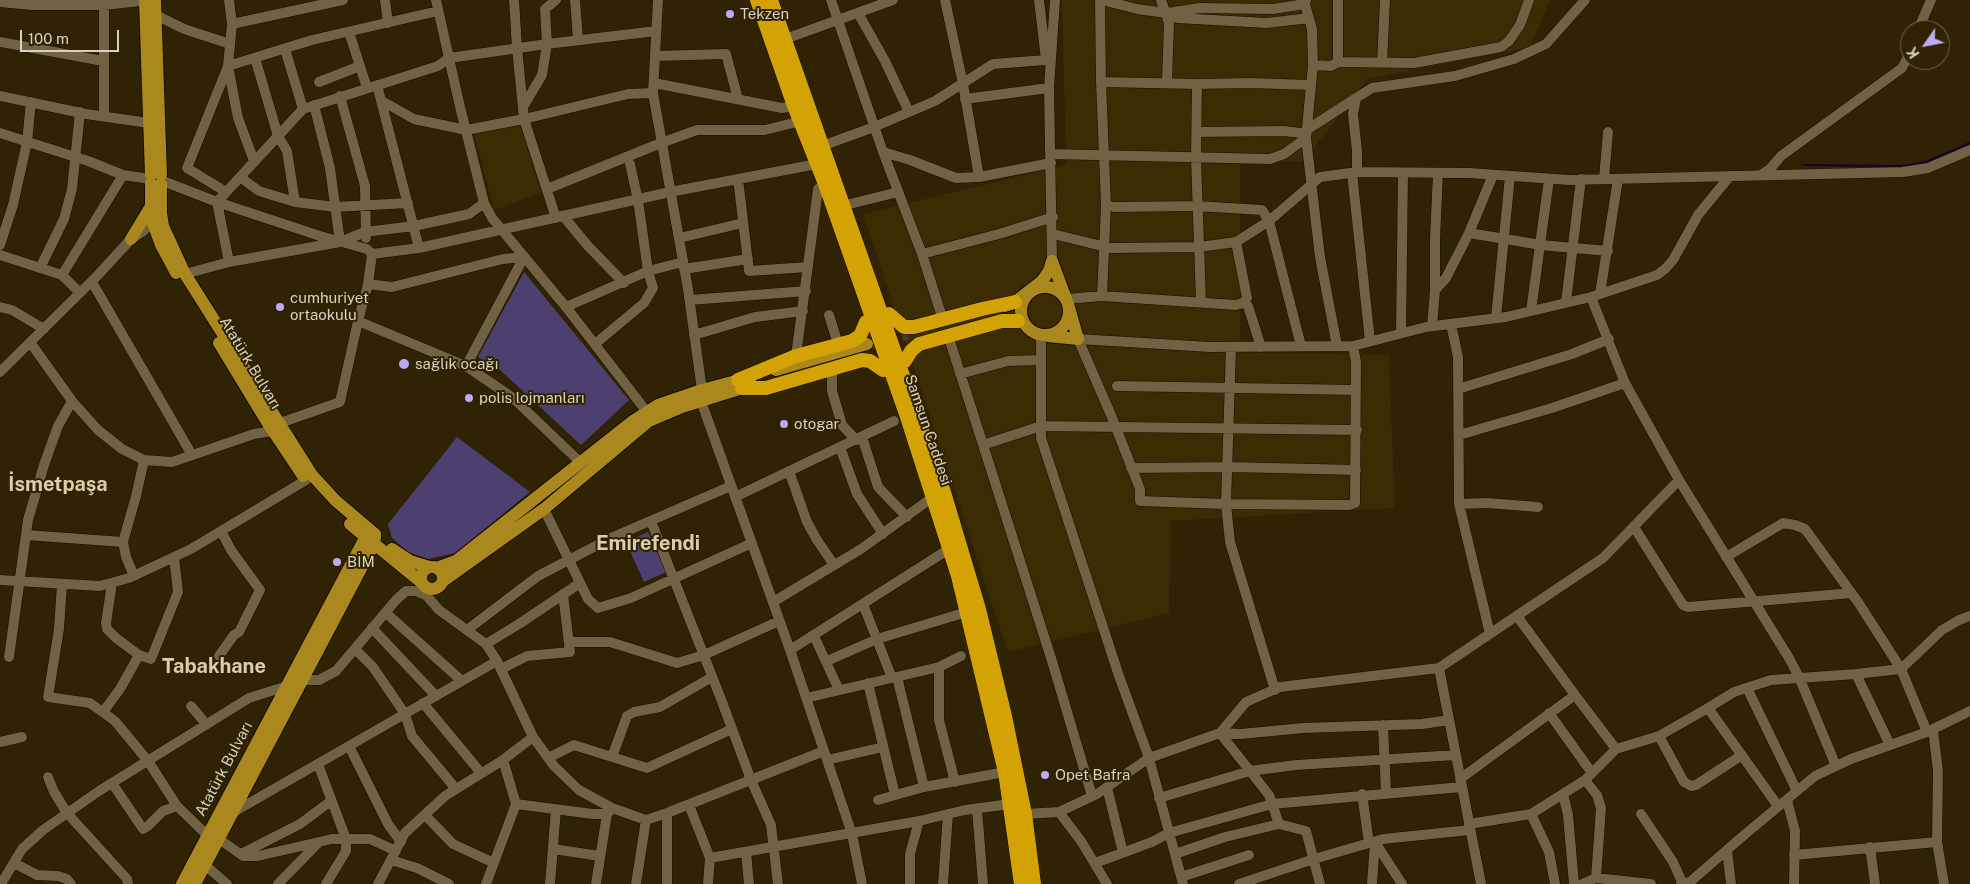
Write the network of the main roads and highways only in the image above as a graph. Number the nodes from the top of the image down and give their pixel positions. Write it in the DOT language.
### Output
graph roads {
  1 [pos="149,0"];
  2 [pos="757,0"];
  3 [pos="771,0"];
  4 [pos="156,179"];
  5 [pos="830,181"];
  6 [pos="155,214"];
  7 [pos="161,245"];
  8 [pos="1029,292"];
  9 [pos="1067,301"];
  10 [pos="1014,302"];
  11 [pos="889,314"];
  12 [pos="866,322"];
  13 [pos="1022,325"];
  14 [pos="1041,336"];
  15 [pos="869,348"];
  16 [pos="905,361"];
  17 [pos="883,370"];
  18 [pos="740,384"];
  19 [pos="701,396"];
  20 [pos="273,425"];
  21 [pos="939,494"];
  22 [pos="371,539"];
  23 [pos="433,568"];
  24 [pos="443,581"];
  25 [pos="424,589"];
  26 [pos="295,685"];
  27 [pos="213,837"];
  28 [pos="182,884"];
  29 [pos="195,884"];
  30 [pos="1021,884"];
  31 [pos="1034,884"];
  1 -- 4 [label="main road"];
  1 -- 4 [label="main road"];
  2 -- 5 [label="highway, Samsun Caddesi"];
  3 -- 5 [label="highway, Samsun Caddesi"];
  4 -- 6 [label="main road"];
  5 -- 11 [label="highway"];
  5 -- 12 [label="highway"];
  5 -- 21 [label="highway, Samsun Caddesi"];
  6 -- 7 [label="main road, Atatürk Bulvarı"];
  6 -- 7 [label="main road"];
  6 -- 20 [label="main road"];
  7 -- 20 [label="main road, Atatürk Bulvarı"];
  8 -- 9 [label="main road"];
  8 -- 9 [label="main road"];
  8 -- 10 [label="main road"];
  8 -- 13 [label="main road"];
  9 -- 14 [label="main road"];
  9 -- 14 [label="main road"];
  10 -- 11 [label="highway"];
  10 -- 13 [label="main road"];
  11 -- 16 [label="highway"];
  12 -- 17 [label="highway"];
  12 -- 18 [label="highway"];
  13 -- 14 [label="main road"];
  13 -- 16 [label="highway"];
  15 -- 18 [label="main road"];
  16 -- 21 [label="highway"];
  17 -- 18 [label="highway"];
  17 -- 21 [label="highway"];
  18 -- 19 [label="main road"];
  19 -- 23 [label="main road"];
  19 -- 24 [label="main road"];
  20 -- 22 [label="main road"];
  21 -- 30 [label="highway, Samsun Caddesi"];
  21 -- 31 [label="highway, Samsun Caddesi"];
  22 -- 23 [label="main road"];
  22 -- 25 [label="main road"];
  22 -- 26 [label="main road"];
  23 -- 24 [label="main road"];
  23 -- 25 [label="main road"];
  24 -- 25 [label="main road"];
  26 -- 27 [label="main road, Atatürk Bulvarı"];
  26 -- 27 [label="main road"];
  27 -- 28 [label="main road, Atatürk Bulvarı"];
  27 -- 29 [label="main road"];
}
